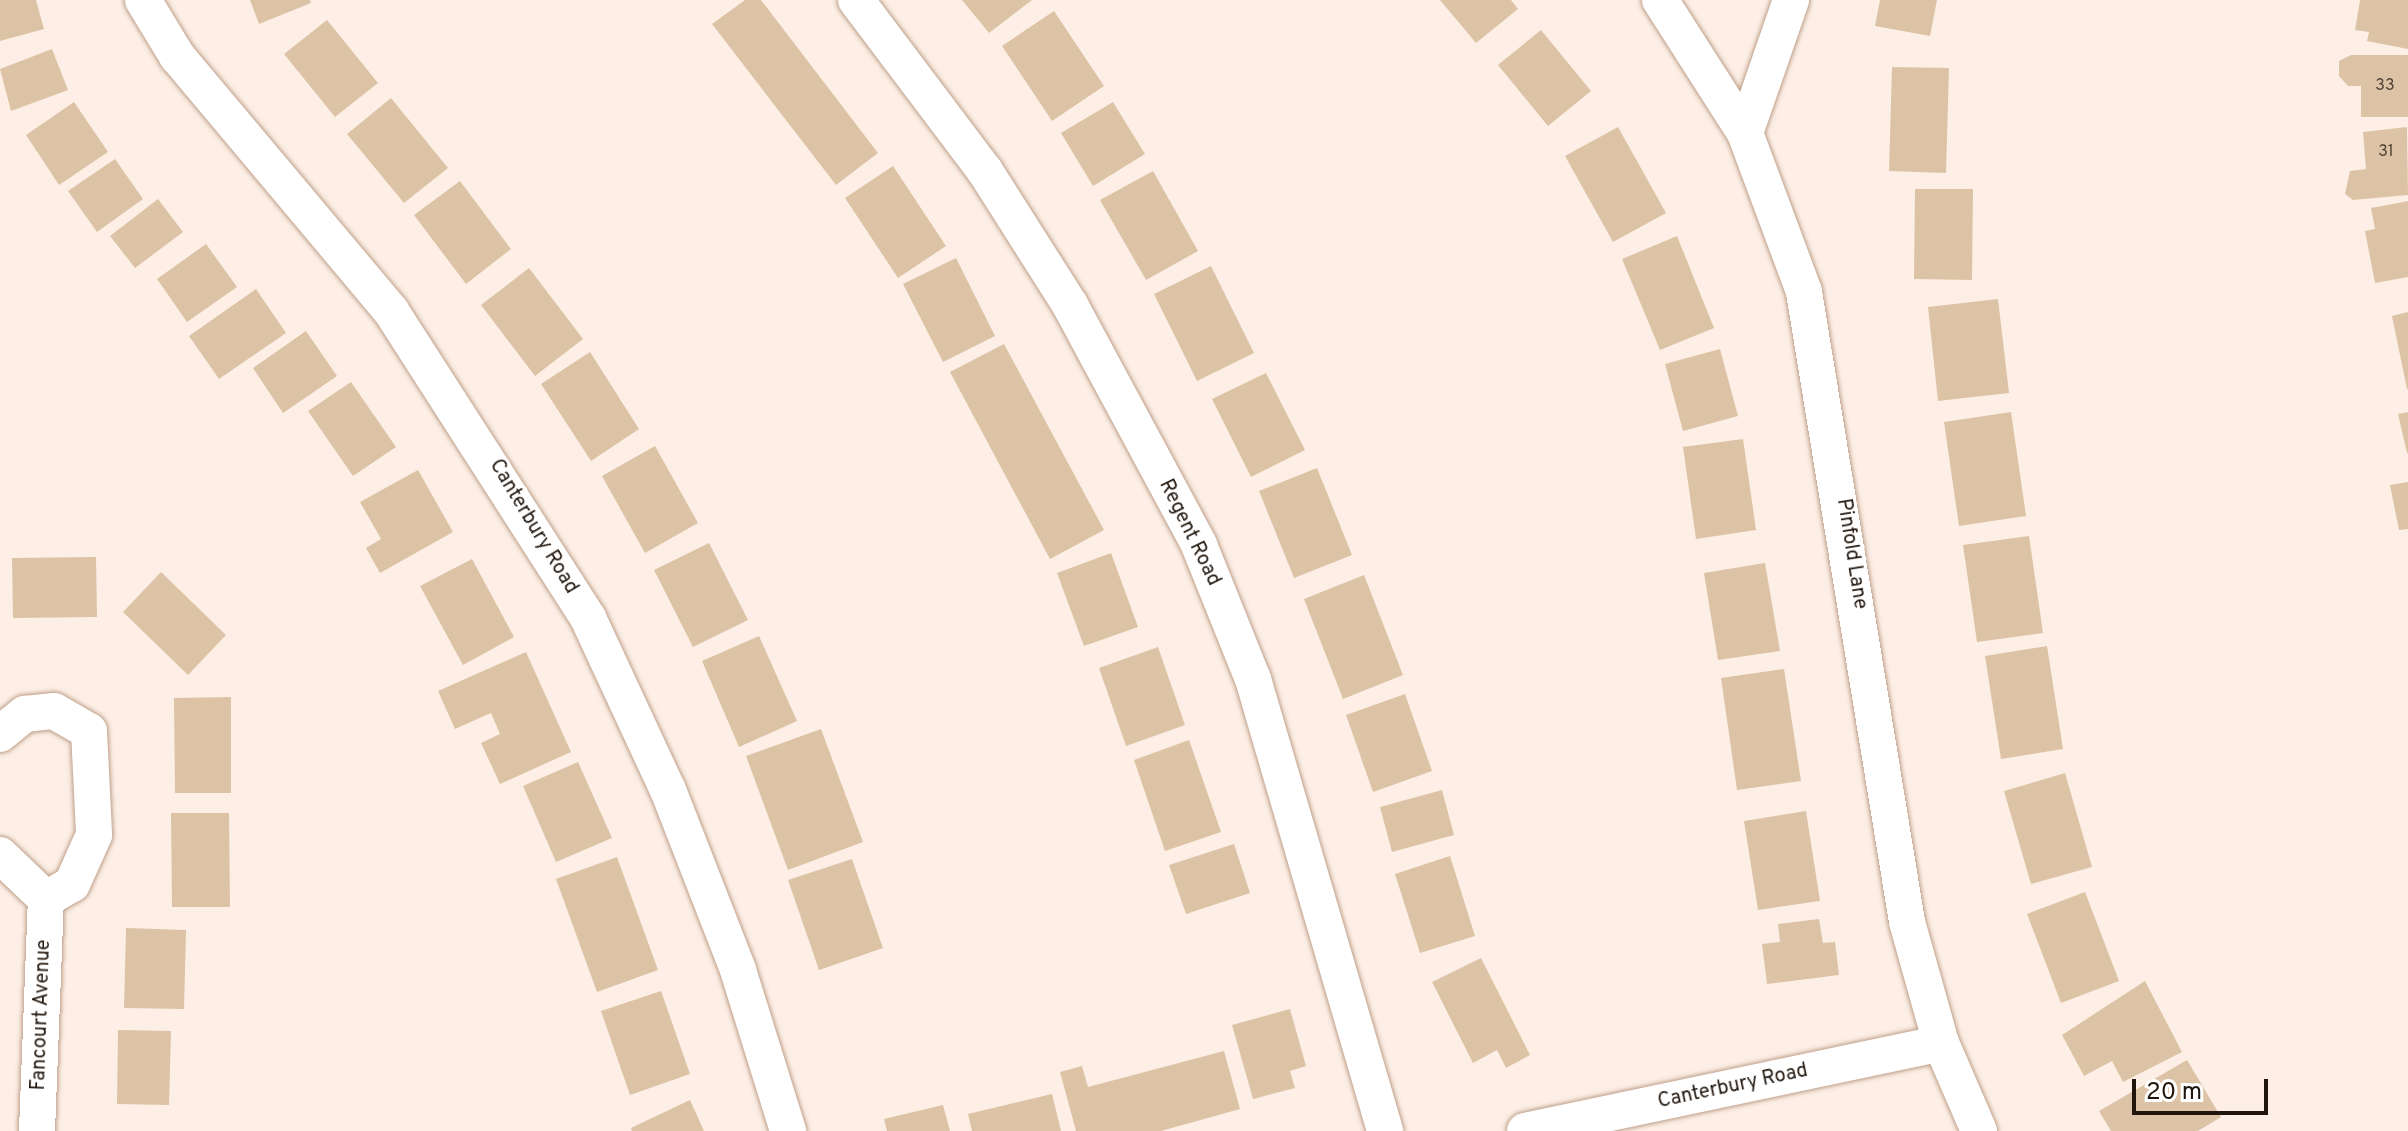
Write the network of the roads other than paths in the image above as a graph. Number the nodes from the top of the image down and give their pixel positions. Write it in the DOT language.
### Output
graph roads {
  1 [pos="143,0"];
  2 [pos="856,0"];
  3 [pos="1660,0"];
  4 [pos="1791,0"];
  5 [pos="1745,133"];
  6 [pos="0,734"];
  7 [pos="0,855"];
  8 [pos="46,899"];
  9 [pos="1941,1043"];
  10 [pos="37,1131"];
  11 [pos="788,1131"];
  12 [pos="1385,1131"];
  13 [pos="1525,1131"];
  14 [pos="1979,1131"];
  1 -- 11 [label="street, Canterbury Road"];
  2 -- 12 [label="street, Regent Road"];
  3 -- 5 [label="street, Pinfold Lane"];
  4 -- 5 [label="street"];
  5 -- 9 [label="street, Pinfold Lane"];
  6 -- 8 [label="street"];
  7 -- 8 [label="street"];
  8 -- 10 [label="street, Fancourt Avenue"];
  9 -- 13 [label="street, Canterbury Road"];
  9 -- 14 [label="street, Pinfold Lane"];
}
